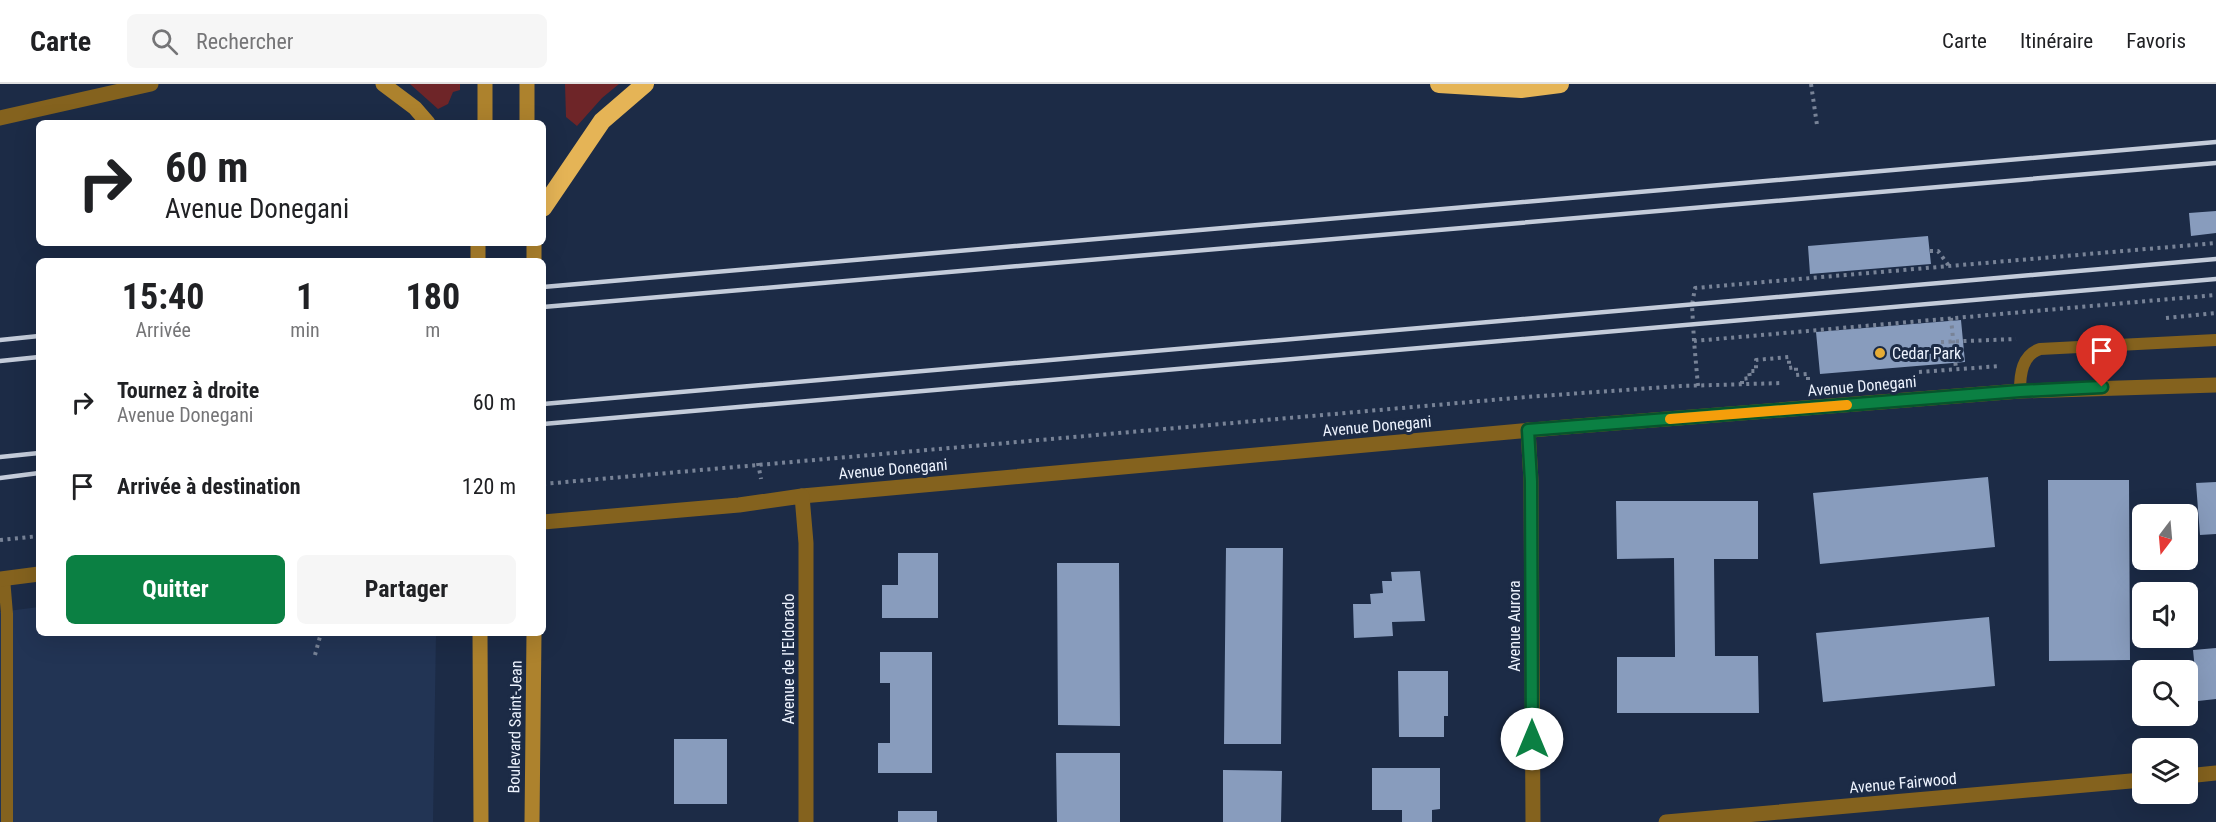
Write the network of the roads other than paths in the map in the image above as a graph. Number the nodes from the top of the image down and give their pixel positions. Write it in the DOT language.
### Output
graph roads {
  1 [pos="151,84"];
  2 [pos="383,84"];
  3 [pos="485,84"];
  4 [pos="527,84"];
  5 [pos="645,84"];
  6 [pos="1439,84"];
  7 [pos="1560,84"];
  8 [pos="0,118"];
  9 [pos="425,120"];
  10 [pos="485,120"];
  11 [pos="527,120"];
  12 [pos="546,204"];
  13 [pos="2216,340"];
  14 [pos="2216,385"];
  15 [pos="2020,391"];
  16 [pos="1528,430"];
  17 [pos="802,496"];
  18 [pos="546,522"];
  19 [pos="36,574"];
  20 [pos="2,578"];
  21 [pos="480,636"];
  22 [pos="534,636"];
  23 [pos="2216,773"];
  24 [pos="2198,775"];
  25 [pos="2132,781"];
  26 [pos="7,822"];
  27 [pos="481,822"];
  28 [pos="532,822"];
  29 [pos="806,822"];
  30 [pos="1533,822"];
  31 [pos="1666,822"];
  1 -- 8 [label="street"];
  2 -- 9 [label="main road"];
  3 -- 10 [label="main road"];
  4 -- 11 [label="main road"];
  5 -- 12 [label="highway"];
  6 -- 7 [label="highway"];
  13 -- 15 [label="lane"];
  14 -- 15 [label="street, Avenue Donegani"];
  15 -- 16 [label="street, Avenue Donegani"];
  16 -- 17 [label="street, Avenue Donegani"];
  16 -- 30 [label="street, Avenue Aurora"];
  17 -- 18 [label="street, Avenue Donegani"];
  17 -- 29 [label="street, Avenue de l'Eldorado"];
  19 -- 20 [label="street"];
  20 -- 26 [label="lane"];
  21 -- 27 [label="main road, Boulevard Saint-Jean"];
  22 -- 28 [label="main road, Boulevard Saint-Jean"];
  23 -- 24 [label="street"];
  25 -- 31 [label="street, Avenue Fairwood"];
}
